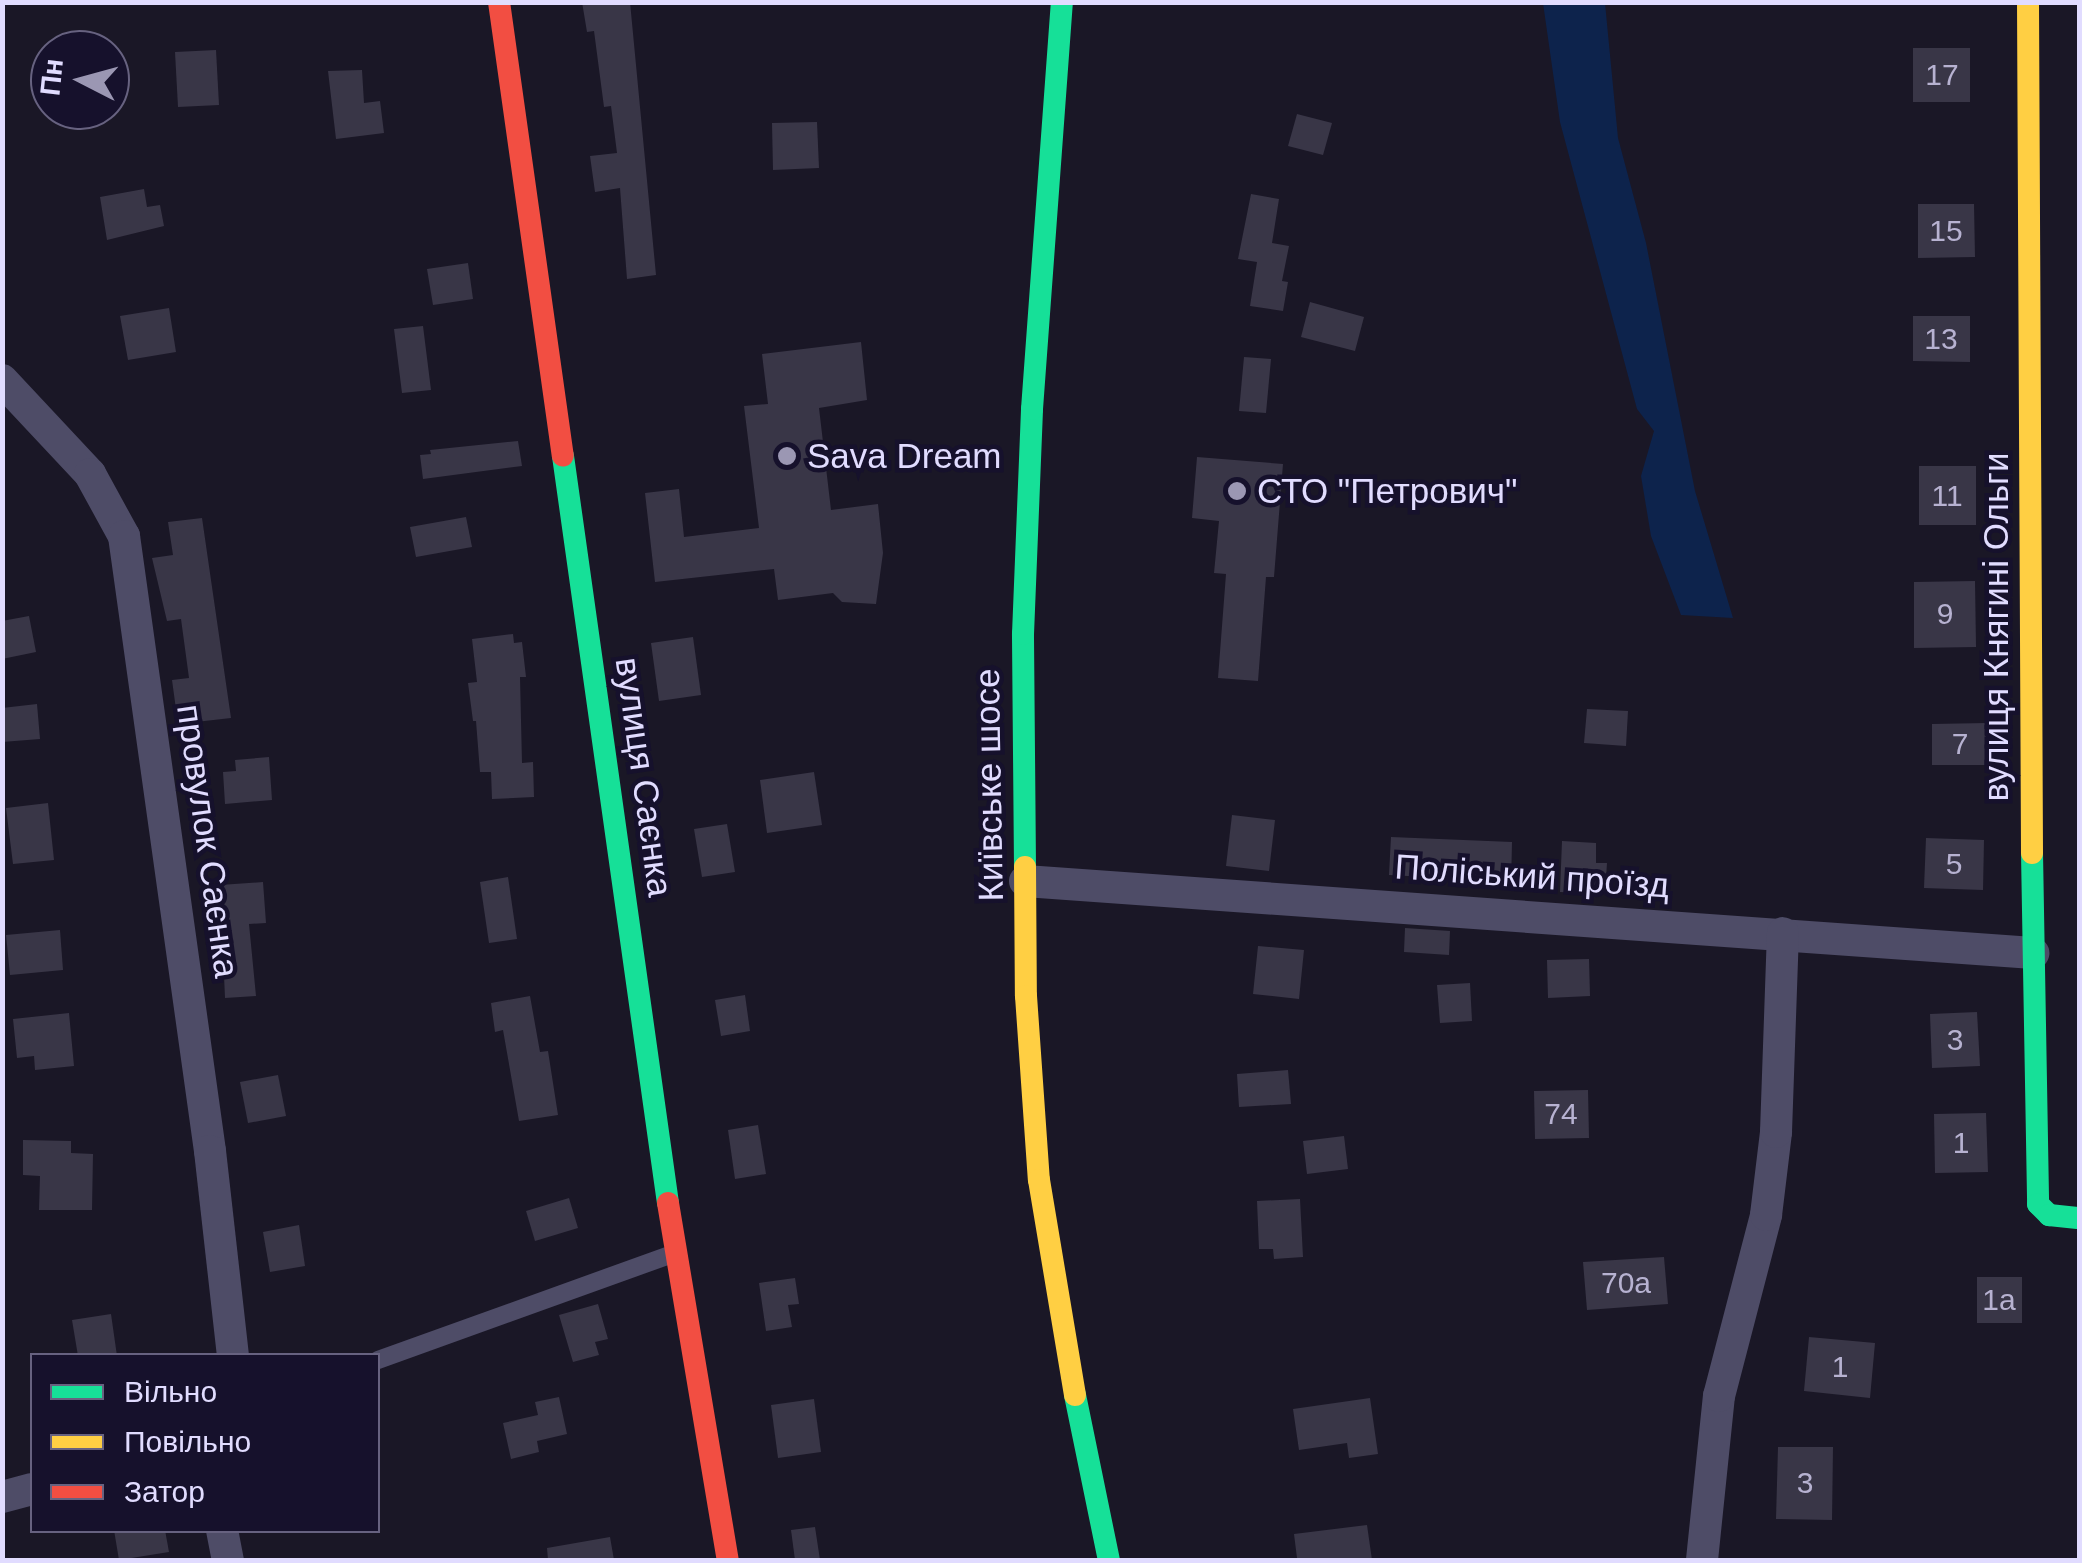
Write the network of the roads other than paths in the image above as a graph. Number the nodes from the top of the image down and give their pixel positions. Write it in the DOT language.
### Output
graph roads {
  1 [pos="499,2"];
  2 [pos="1062,2"];
  3 [pos="2028,2"];
  4 [pos="2,380"];
  5 [pos="1026,881"];
  6 [pos="1783,934"];
  7 [pos="2032,953"];
  8 [pos="2080,1218"];
  9 [pos="676,1253"];
  10 [pos="233,1353"];
  11 [pos="380,1359"];
  12 [pos="30,1489"];
  13 [pos="2,1497"];
  14 [pos="223,1533"];
  15 [pos="228,1560"];
  16 [pos="728,1560"];
  17 [pos="1108,1560"];
  18 [pos="1702,1560"];
  1 -- 9 [label="street, вулиця Саєнка"];
  2 -- 5 [label="street, Київське шосе"];
  3 -- 7 [label="street, вулиця Княгині Ольги"];
  4 -- 10 [label="street, провулок Саєнка"];
  5 -- 6 [label="street, Поліський проїзд"];
  5 -- 17 [label="street, Київське шосе"];
  6 -- 7 [label="street, Поліський проїзд"];
  6 -- 18 [label="street"];
  7 -- 8 [label="street, вулиця Княгині Ольги"];
  9 -- 11 [label="lane"];
  9 -- 16 [label="street, вулиця Саєнка"];
  12 -- 13 [label="street"];
  14 -- 15 [label="street"];
}
